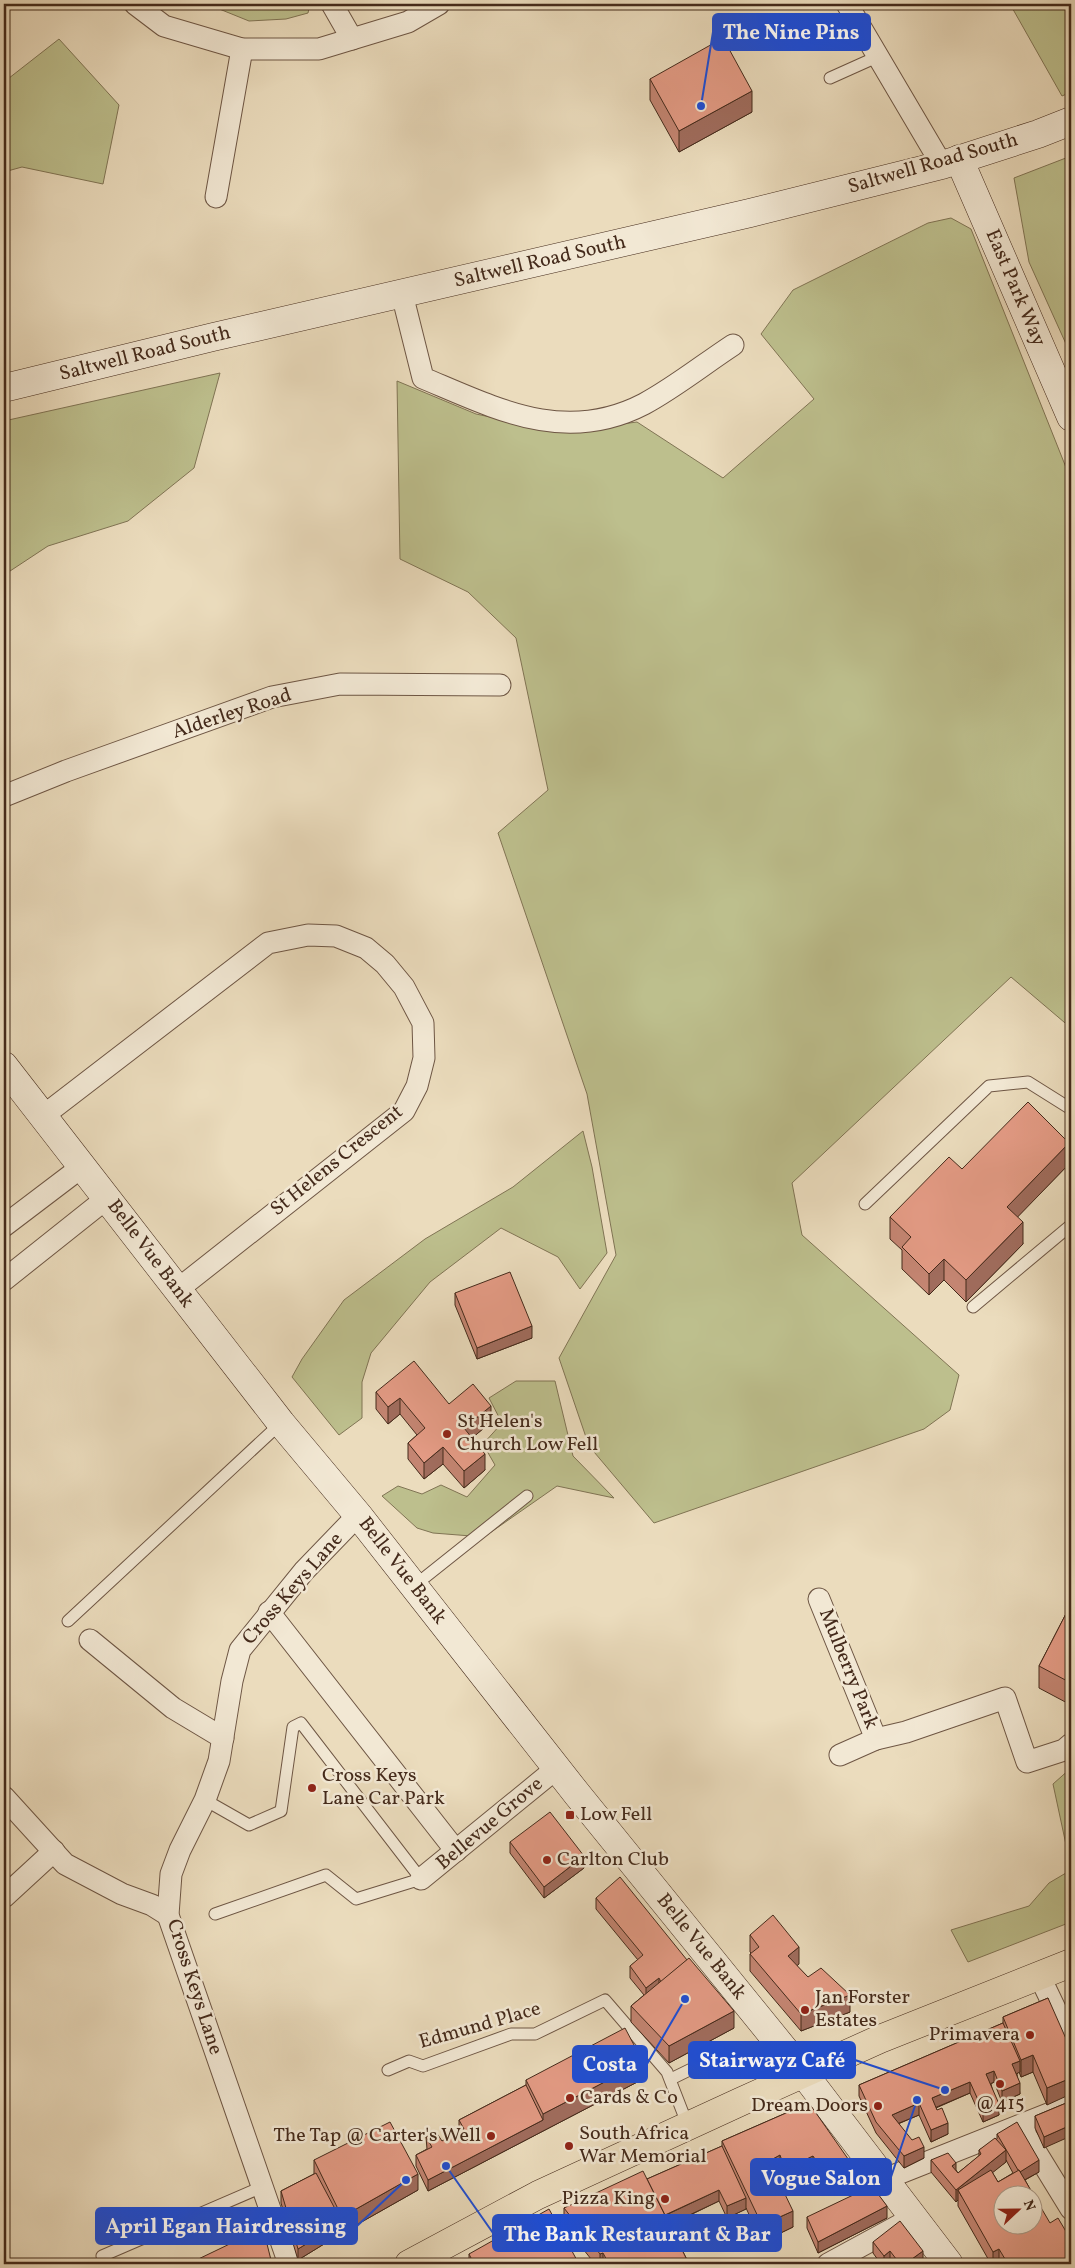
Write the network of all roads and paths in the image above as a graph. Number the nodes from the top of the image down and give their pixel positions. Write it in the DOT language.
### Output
graph roads {
  1 [pos="135,4"];
  2 [pos="332,4"];
  3 [pos="439,4"];
  4 [pos="847,4"];
  5 [pos="352,39"];
  6 [pos="242,49"];
  7 [pos="879,56"];
  8 [pos="830,78"];
  9 [pos="1071,121"];
  10 [pos="951,162"];
  11 [pos="216,197"];
  12 [pos="402,294"];
  13 [pos="733,345"];
  14 [pos="4,388"];
  15 [pos="1071,417"];
  16 [pos="500,684"];
  17 [pos="4,796"];
  18 [pos="4,1066"];
  19 [pos="1071,1109"];
  20 [pos="43,1116"];
  21 [pos="83,1166"];
  22 [pos="107,1198"];
  23 [pos="865,1204"];
  24 [pos="1071,1225"];
  25 [pos="4,1226"];
  26 [pos="4,1280"];
  27 [pos="177,1290"];
  28 [pos="973,1307"];
  29 [pos="281,1423"];
  30 [pos="527,1496"];
  31 [pos="358,1515"];
  32 [pos="414,1586"];
  33 [pos="819,1599"];
  34 [pos="269,1612"];
  35 [pos="68,1621"];
  36 [pos="90,1640"];
  37 [pos="223,1738"];
  38 [pos="876,1739"];
  39 [pos="1071,1744"];
  40 [pos="840,1755"];
  41 [pos="557,1768"];
  42 [pos="4,1797"];
  43 [pos="205,1800"];
  44 [pos="54,1851"];
  45 [pos="456,1851"];
  46 [pos="421,1879"];
  47 [pos="4,1897"];
  48 [pos="215,1914"];
  49 [pos="168,1915"];
  50 [pos="1071,1963"];
  51 [pos="1039,1975"];
  52 [pos="1071,2042"];
  53 [pos="728,2051"];
  54 [pos="388,2070"];
  55 [pos="804,2074"];
  56 [pos="671,2079"];
  57 [pos="1071,2106"];
  58 [pos="688,2126"];
  59 [pos="1020,2126"];
  60 [pos="885,2179"];
  61 [pos="262,2187"];
  62 [pos="1071,2209"];
  63 [pos="914,2217"];
  64 [pos="102,2256"];
  65 [pos="841,2261"];
  66 [pos="289,2264"];
  67 [pos="409,2264"];
  68 [pos="949,2264"];
  1 -- 6 [label="street"];
  2 -- 5 [label="street"];
  3 -- 5 [label="street"];
  4 -- 7 [label="street"];
  5 -- 6 [label="street"];
  6 -- 11 [label="street"];
  7 -- 8 [label="lane"];
  7 -- 10 [label="street"];
  9 -- 10 [label="street, Saltwell Road South"];
  10 -- 12 [label="street, Saltwell Road South"];
  10 -- 15 [label="street, East Park Way"];
  12 -- 13 [label="street"];
  12 -- 14 [label="street, Saltwell Road South"];
  16 -- 17 [label="street, Alderley Road"];
  18 -- 20 [label="street, Belle Vue Bank"];
  19 -- 23 [label="lane"];
  20 -- 21 [label="street, Belle Vue Bank"];
  20 -- 27 [label="street, St Helens Crescent"];
  21 -- 22 [label="street, Belle Vue Bank"];
  21 -- 25 [label="street"];
  22 -- 26 [label="street"];
  22 -- 27 [label="street, Belle Vue Bank"];
  24 -- 28 [label="lane"];
  27 -- 29 [label="street, Belle Vue Bank"];
  29 -- 31 [label="street, Belle Vue Bank"];
  29 -- 35 [label="lane"];
  30 -- 32 [label="lane"];
  31 -- 32 [label="street, Belle Vue Bank"];
  31 -- 34 [label="street, Cross Keys Lane"];
  32 -- 41 [label="street, Belle Vue Bank"];
  33 -- 38 [label="street, Mulberry Park"];
  34 -- 37 [label="street, Cross Keys Lane"];
  34 -- 45 [label="street"];
  36 -- 37 [label="street"];
  37 -- 43 [label="street, Cross Keys Lane"];
  38 -- 39 [label="street, Mulberry Park"];
  38 -- 40 [label="street, Mulberry Park"];
  41 -- 45 [label="street, Bellevue Grove"];
  41 -- 55 [label="street, Belle Vue Bank"];
  42 -- 44 [label="street"];
  43 -- 46 [label="lane"];
  43 -- 49 [label="street, Cross Keys Lane"];
  44 -- 47 [label="street"];
  44 -- 49 [label="street"];
  45 -- 46 [label="street, Bellevue Grove"];
  46 -- 48 [label="lane"];
  49 -- 61 [label="street, Cross Keys Lane"];
  50 -- 51 [label="main road"];
  51 -- 52 [label="street"];
  51 -- 55 [label="main road"];
  53 -- 56 [label="lane"];
  54 -- 56 [label="lane, Edmund Place"];
  55 -- 58 [label="main road"];
  55 -- 60 [label="street, Belle Vue Bank"];
  56 -- 58 [label="lane, Edmund Place"];
  57 -- 59 [label="street"];
  58 -- 67 [label="main road"];
  59 -- 60 [label="street"];
  59 -- 62 [label="street"];
  60 -- 63 [label="street, Belle Vue Bank"];
  61 -- 64 [label="lane"];
  61 -- 66 [label="street, Cross Keys Lane"];
  63 -- 65 [label="street"];
  63 -- 68 [label="street, Belle Vue Bank"];
}
